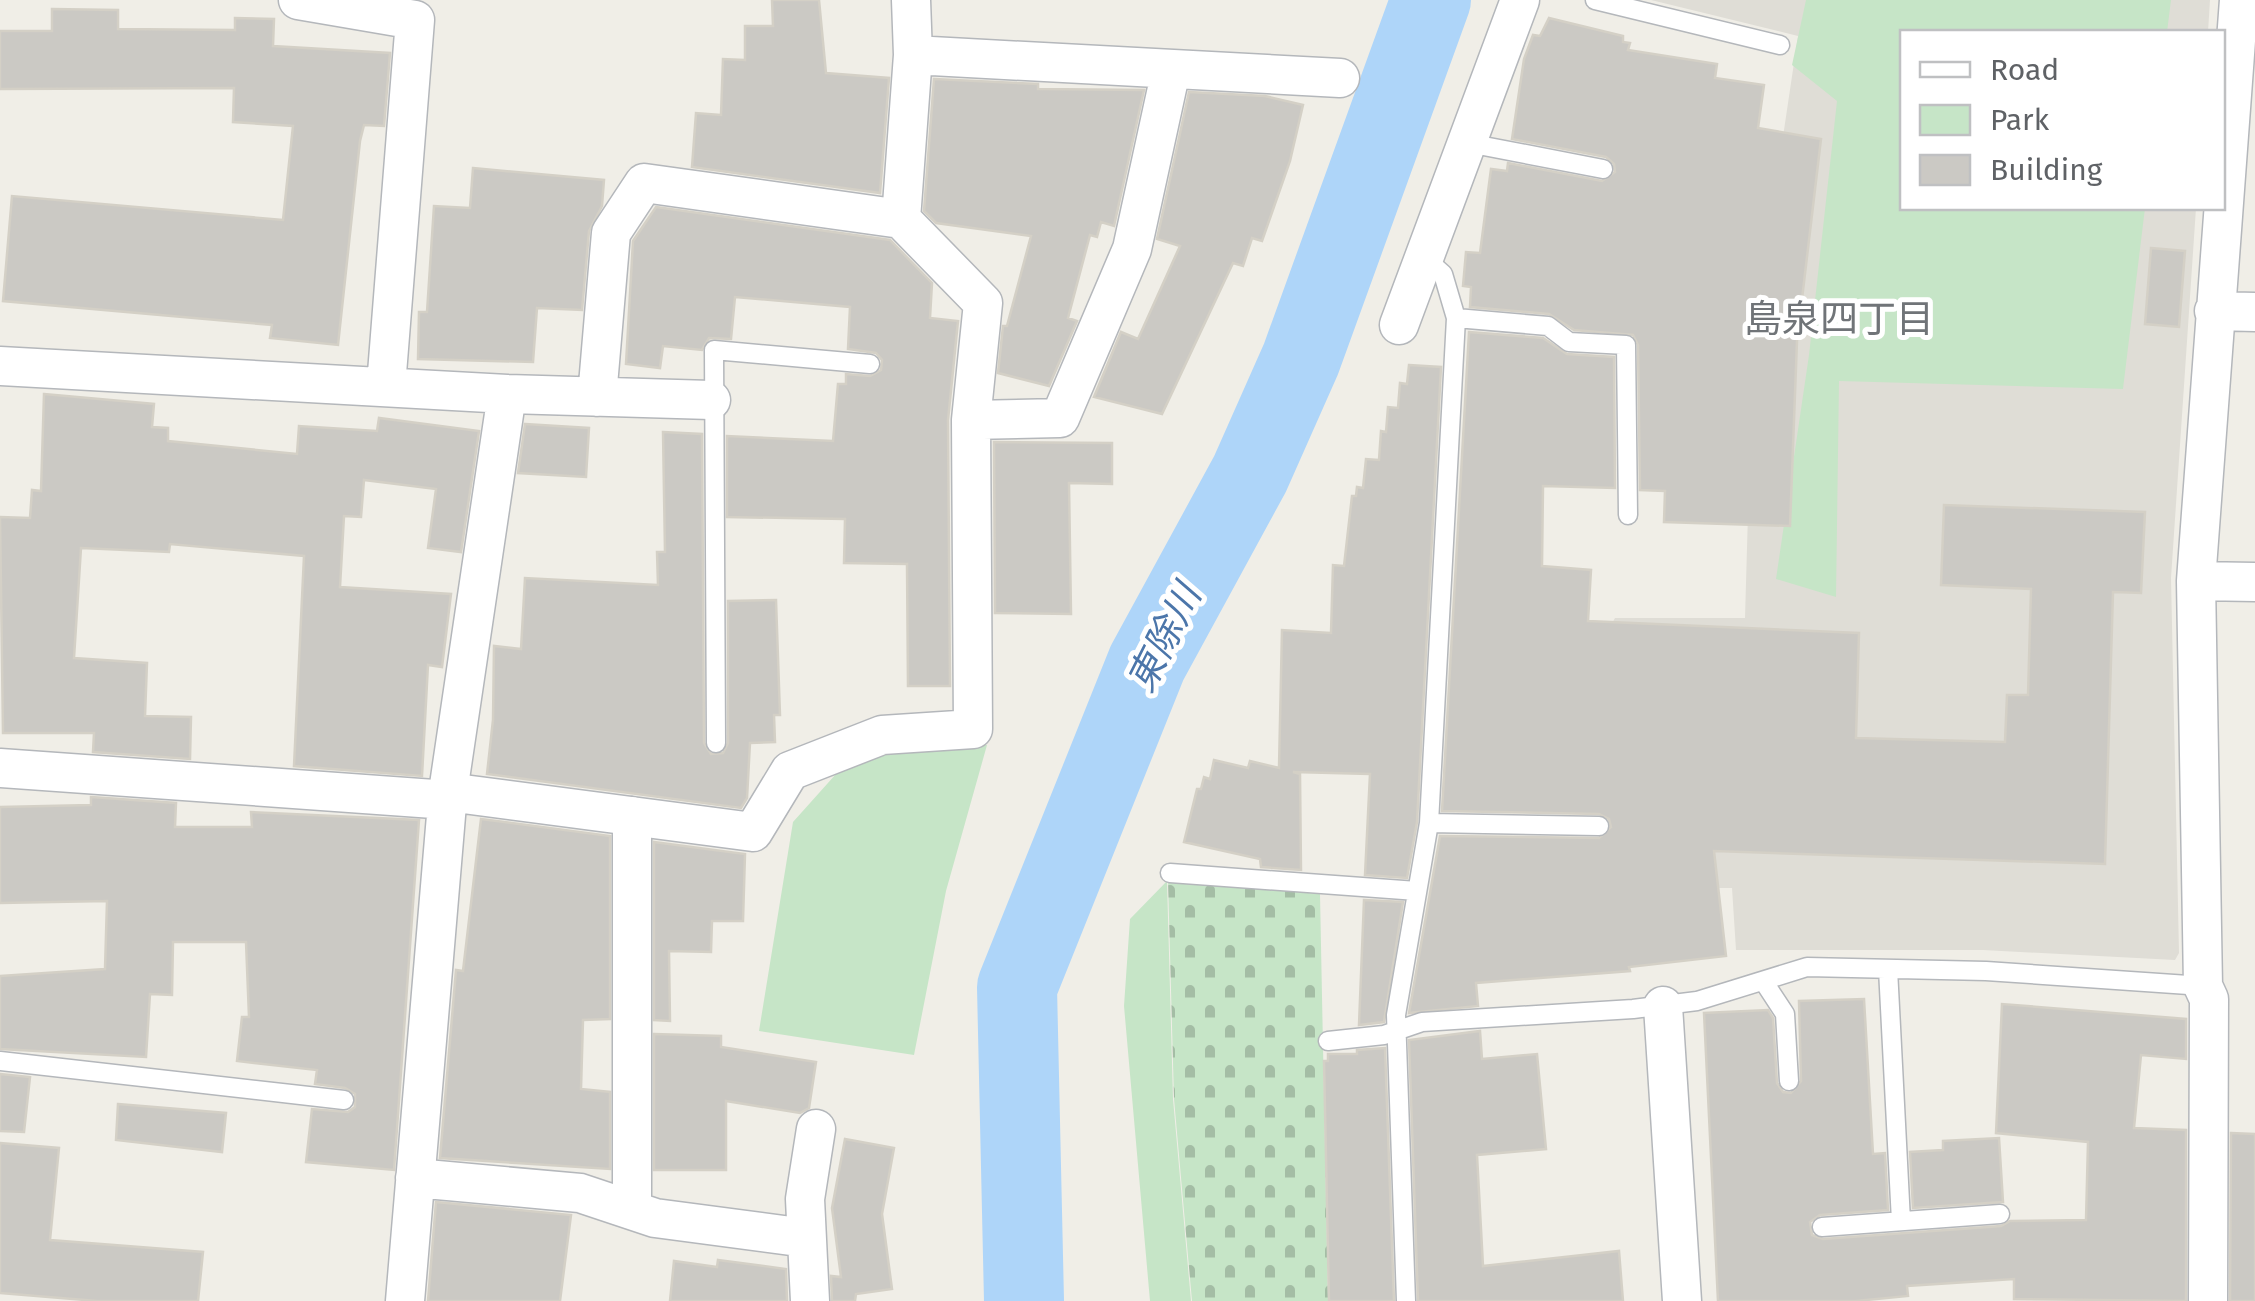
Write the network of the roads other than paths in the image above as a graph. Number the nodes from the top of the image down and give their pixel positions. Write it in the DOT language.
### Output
graph roads {
  1 [pos="298,0"];
  2 [pos="911,0"];
  3 [pos="1520,0"];
  4 [pos="1596,0"];
  5 [pos="2238,0"];
  6 [pos="2245,39"];
  7 [pos="1780,45"];
  8 [pos="913,56"];
  9 [pos="1172,70"];
  10 [pos="1340,78"];
  11 [pos="1468,142"];
  12 [pos="1603,169"];
  13 [pos="902,219"];
  14 [pos="1426,258"];
  15 [pos="2214,311"];
  16 [pos="2255,312"];
  17 [pos="1456,318"];
  18 [pos="1399,324"];
  19 [pos="870,364"];
  20 [pos="0,366"];
  21 [pos="386,386"];
  22 [pos="507,394"];
  23 [pos="597,396"];
  24 [pos="712,400"];
  25 [pos="971,420"];
  26 [pos="1628,516"];
  27 [pos="2196,582"];
  28 [pos="2255,582"];
  29 [pos="716,743"];
  30 [pos="0,768"];
  31 [pos="448,796"];
  32 [pos="632,816"];
  33 [pos="1429,823"];
  34 [pos="1599,826"];
  35 [pos="1170,873"];
  36 [pos="1417,891"];
  37 [pos="1888,968"];
  38 [pos="1764,982"];
  39 [pos="2203,986"];
  40 [pos="1663,1006"];
  41 [pos="1396,1031"];
  42 [pos="1328,1041"];
  43 [pos="0,1061"];
  44 [pos="1789,1081"];
  45 [pos="344,1100"];
  46 [pos="816,1128"];
  47 [pos="416,1178"];
  48 [pos="632,1210"];
  49 [pos="2000,1214"];
  50 [pos="1900,1221"];
  51 [pos="1822,1227"];
  52 [pos="806,1238"];
  53 [pos="405,1301"];
  54 [pos="810,1301"];
  55 [pos="1406,1301"];
  56 [pos="1682,1301"];
  57 [pos="2208,1301"];
  1 -- 21 [label="street"];
  2 -- 8 [label="street"];
  3 -- 11 [label="street"];
  4 -- 7 [label="lane"];
  5 -- 6 [label="street"];
  6 -- 15 [label="street"];
  8 -- 9 [label="street"];
  8 -- 13 [label="street"];
  9 -- 10 [label="street"];
  9 -- 25 [label="street"];
  11 -- 12 [label="lane"];
  11 -- 14 [label="street"];
  13 -- 23 [label="street"];
  13 -- 25 [label="street"];
  14 -- 17 [label="lane"];
  14 -- 18 [label="street"];
  15 -- 16 [label="street"];
  15 -- 27 [label="street"];
  17 -- 26 [label="lane"];
  17 -- 33 [label="lane"];
  19 -- 24 [label="lane"];
  20 -- 21 [label="street"];
  21 -- 22 [label="street"];
  22 -- 23 [label="street"];
  22 -- 31 [label="street"];
  23 -- 24 [label="street"];
  24 -- 29 [label="lane"];
  25 -- 32 [label="street"];
  27 -- 28 [label="street"];
  27 -- 39 [label="street"];
  30 -- 31 [label="street"];
  31 -- 32 [label="street"];
  31 -- 47 [label="street"];
  32 -- 48 [label="street"];
  33 -- 34 [label="lane"];
  33 -- 36 [label="lane"];
  35 -- 36 [label="lane"];
  36 -- 41 [label="lane"];
  37 -- 38 [label="lane"];
  37 -- 39 [label="lane"];
  37 -- 50 [label="lane"];
  38 -- 40 [label="lane"];
  38 -- 44 [label="lane"];
  39 -- 57 [label="street"];
  40 -- 41 [label="lane"];
  40 -- 56 [label="street"];
  41 -- 42 [label="lane"];
  41 -- 55 [label="lane"];
  43 -- 45 [label="lane"];
  46 -- 52 [label="street"];
  47 -- 48 [label="street"];
  47 -- 53 [label="street"];
  48 -- 52 [label="street"];
  49 -- 50 [label="lane"];
  50 -- 51 [label="lane"];
  52 -- 54 [label="street"];
}
